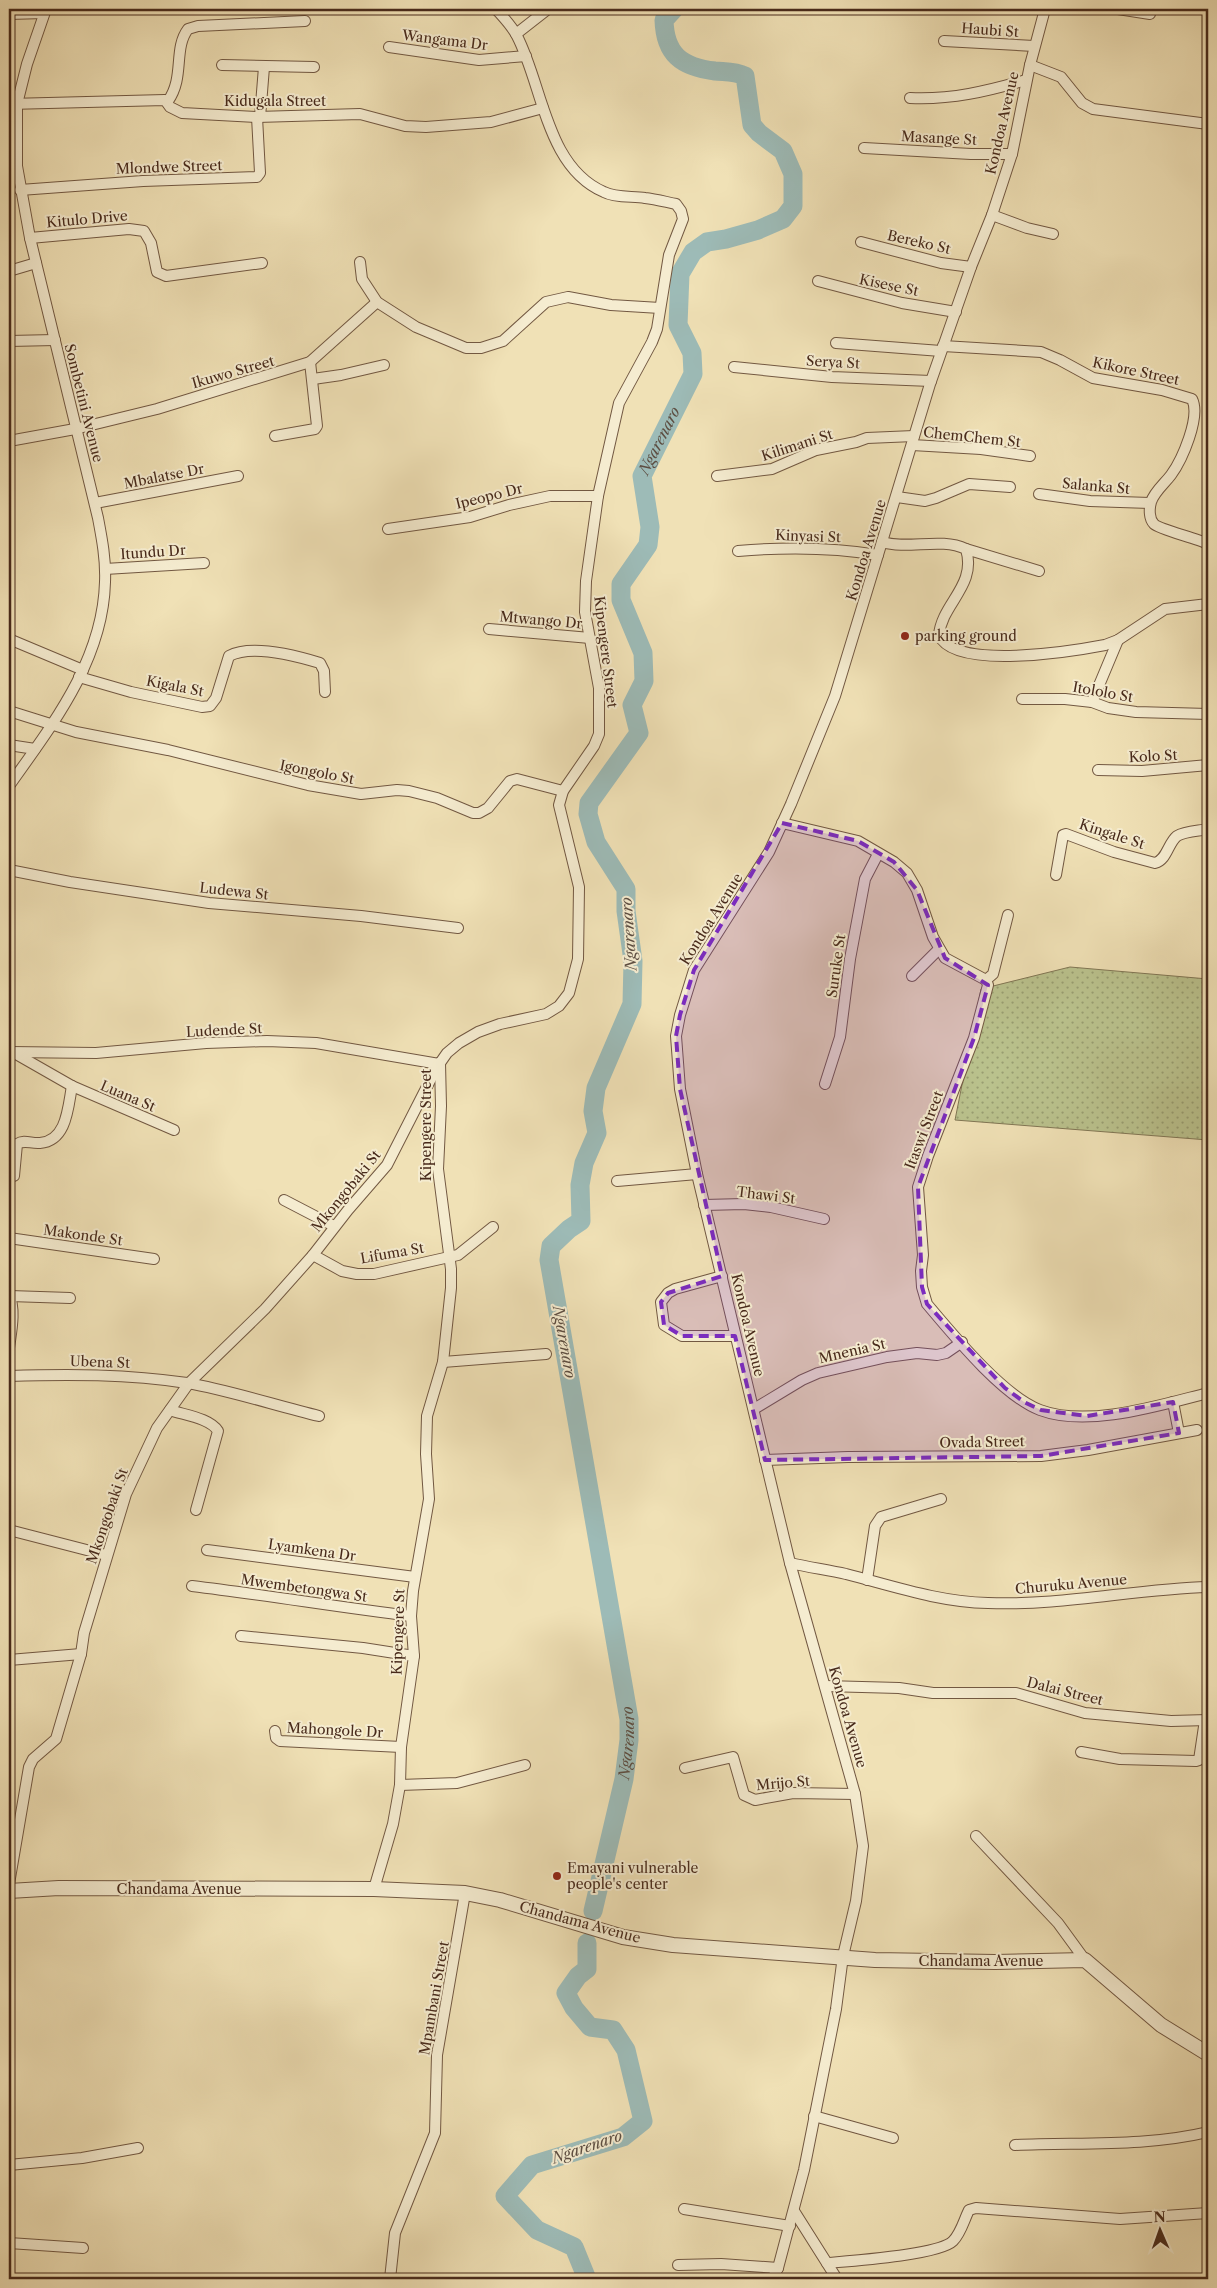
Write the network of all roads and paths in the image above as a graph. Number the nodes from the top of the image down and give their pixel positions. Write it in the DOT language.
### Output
graph roads {
  1 [pos="496,9"];
  2 [pos="548,9"];
  3 [pos="1045,9"];
  4 [pos="1118,9"];
  5 [pos="45,11"];
  6 [pos="9,14"];
  7 [pos="1150,14"];
  8 [pos="305,21"];
  9 [pos="516,34"];
  10 [pos="944,41"];
  11 [pos="1034,46"];
  12 [pos="390,47"];
  13 [pos="526,56"];
  14 [pos="1030,65"];
  15 [pos="222,66"];
  16 [pos="314,66"];
  17 [pos="264,67"];
  18 [pos="1026,80"];
  19 [pos="910,98"];
  20 [pos="168,101"];
  21 [pos="13,104"];
  22 [pos="543,108"];
  23 [pos="258,117"];
  24 [pos="1208,124"];
  25 [pos="864,148"];
  26 [pos="1012,154"];
  27 [pos="20,190"];
  28 [pos="992,215"];
  29 [pos="1053,234"];
  30 [pos="30,238"];
  31 [pos="861,242"];
  32 [pos="360,262"];
  33 [pos="36,263"];
  34 [pos="262,263"];
  35 [pos="971,267"];
  36 [pos="9,271"];
  37 [pos="818,281"];
  38 [pos="377,302"];
  39 [pos="660,308"];
  40 [pos="956,312"];
  41 [pos="55,340"];
  42 [pos="9,341"];
  43 [pos="836,343"];
  44 [pos="942,349"];
  45 [pos="310,362"];
  46 [pos="384,365"];
  47 [pos="734,367"];
  48 [pos="313,379"];
  49 [pos="931,381"];
  50 [pos="75,429"];
  51 [pos="275,436"];
  52 [pos="9,441"];
  53 [pos="913,441"];
  54 [pos="1030,456"];
  55 [pos="238,476"];
  56 [pos="717,476"];
  57 [pos="1010,487"];
  58 [pos="1039,494"];
  59 [pos="598,496"];
  60 [pos="897,497"];
  61 [pos="95,503"];
  62 [pos="1150,504"];
  63 [pos="388,529"];
  64 [pos="882,542"];
  65 [pos="1208,544"];
  66 [pos="966,549"];
  67 [pos="738,551"];
  68 [pos="878,556"];
  69 [pos="204,563"];
  70 [pos="105,569"];
  71 [pos="1039,570"];
  72 [pos="1208,604"];
  73 [pos="489,629"];
  74 [pos="590,638"];
  75 [pos="9,639"];
  76 [pos="1118,640"];
  77 [pos="81,673"];
  78 [pos="325,692"];
  79 [pos="1022,700"];
  80 [pos="1092,702"];
  81 [pos="9,711"];
  82 [pos="1208,714"];
  83 [pos="53,726"];
  84 [pos="9,745"];
  85 [pos="34,750"];
  86 [pos="1208,764"];
  87 [pos="1098,770"];
  88 [pos="9,786"];
  89 [pos="563,791"];
  90 [pos="782,823"];
  91 [pos="1208,829"];
  92 [pos="878,854"];
  93 [pos="9,870"];
  94 [pos="1056,875"];
  95 [pos="1008,915"];
  96 [pos="458,928"];
  97 [pos="939,949"];
  98 [pos="912,976"];
  99 [pos="986,980"];
  100 [pos="12,1052"];
  101 [pos="439,1064"];
  102 [pos="825,1084"];
  103 [pos="72,1086"];
  104 [pos="174,1130"];
  105 [pos="696,1174"];
  106 [pos="14,1176"];
  107 [pos="617,1181"];
  108 [pos="284,1200"];
  109 [pos="704,1205"];
  110 [pos="824,1219"];
  111 [pos="334,1226"];
  112 [pos="494,1227"];
  113 [pos="9,1238"];
  114 [pos="314,1255"];
  115 [pos="449,1256"];
  116 [pos="154,1259"];
  117 [pos="722,1276"];
  118 [pos="9,1296"];
  119 [pos="70,1298"];
  120 [pos="735,1336"];
  121 [pos="962,1342"];
  122 [pos="9,1348"];
  123 [pos="546,1354"];
  124 [pos="444,1362"];
  125 [pos="9,1376"];
  126 [pos="189,1384"];
  127 [pos="1208,1393"];
  128 [pos="1173,1402"];
  129 [pos="754,1409"];
  130 [pos="170,1410"];
  131 [pos="319,1416"];
  132 [pos="1197,1430"];
  133 [pos="426,1432"];
  134 [pos="1179,1433"];
  135 [pos="765,1460"];
  136 [pos="940,1499"];
  137 [pos="196,1510"];
  138 [pos="9,1530"];
  139 [pos="207,1550"];
  140 [pos="106,1555"];
  141 [pos="790,1563"];
  142 [pos="414,1577"];
  143 [pos="867,1580"];
  144 [pos="192,1586"];
  145 [pos="1208,1587"];
  146 [pos="411,1616"];
  147 [pos="241,1636"];
  148 [pos="81,1654"];
  149 [pos="414,1656"];
  150 [pos="9,1660"];
  151 [pos="825,1686"];
  152 [pos="1207,1720"];
  153 [pos="275,1731"];
  154 [pos="401,1747"];
  155 [pos="1081,1752"];
  156 [pos="525,1764"];
  157 [pos="685,1768"];
  158 [pos="400,1785"];
  159 [pos="855,1794"];
  160 [pos="976,1836"];
  161 [pos="9,1884"];
  162 [pos="374,1889"];
  163 [pos="9,1891"];
  164 [pos="465,1893"];
  165 [pos="843,1956"];
  166 [pos="1085,1960"];
  167 [pos="1208,2054"];
  168 [pos="814,2116"];
  169 [pos="1208,2132"];
  170 [pos="893,2138"];
  171 [pos="1015,2145"];
  172 [pos="138,2148"];
  173 [pos="9,2165"];
  174 [pos="684,2209"];
  175 [pos="794,2211"];
  176 [pos="1208,2213"];
  177 [pos="790,2226"];
  178 [pos="9,2243"];
  179 [pos="83,2248"];
  180 [pos="827,2263"];
  181 [pos="678,2265"];
  182 [pos="778,2268"];
  183 [pos="390,2279"];
  184 [pos="772,2279"];
  185 [pos="837,2279"];
  1 -- 9 [label="street, Kipengere Street"];
  2 -- 9 [label="street"];
  3 -- 11 [label="street, Kondoa Avenue"];
  4 -- 7 [label="street"];
  5 -- 6 [label="street"];
  5 -- 21 [label="street, Sombetini Avenue"];
  8 -- 20 [label="street"];
  9 -- 13 [label="street, Kipengere Street"];
  10 -- 11 [label="street, Haubi St"];
  11 -- 14 [label="street, Kondoa Avenue"];
  12 -- 13 [label="street, Wangama Dr"];
  13 -- 22 [label="street, Kipengere Street"];
  14 -- 18 [label="street, Kondoa Avenue"];
  14 -- 24 [label="street"];
  15 -- 17 [label="street"];
  16 -- 17 [label="street"];
  17 -- 23 [label="street"];
  18 -- 19 [label="street"];
  18 -- 26 [label="street, Kondoa Avenue"];
  20 -- 21 [label="street"];
  20 -- 23 [label="street, Kidugala Street"];
  21 -- 27 [label="street, Sombetini Avenue"];
  22 -- 23 [label="street, Kidugala Street"];
  22 -- 39 [label="street, Kipengere Street"];
  23 -- 27 [label="street, Mlondwe Street"];
  25 -- 26 [label="street, Masange St"];
  26 -- 28 [label="street, Kondoa Avenue"];
  27 -- 30 [label="street, Sombetini Avenue"];
  28 -- 29 [label="street"];
  28 -- 35 [label="street, Kondoa Avenue"];
  30 -- 33 [label="street, Sombetini Avenue"];
  30 -- 34 [label="street, Kitulo Drive"];
  31 -- 35 [label="street, Bereko St"];
  32 -- 38 [label="street"];
  33 -- 36 [label="street"];
  33 -- 41 [label="street, Sombetini Avenue"];
  35 -- 40 [label="street, Kondoa Avenue"];
  37 -- 40 [label="street, Kisese St"];
  38 -- 39 [label="street"];
  38 -- 45 [label="street, Ikuwo Street"];
  39 -- 59 [label="street, Kipengere Street"];
  40 -- 44 [label="street, Kondoa Avenue"];
  41 -- 42 [label="street"];
  41 -- 50 [label="street, Sombetini Avenue"];
  43 -- 44 [label="street"];
  44 -- 49 [label="street, Kondoa Avenue"];
  44 -- 62 [label="street, Kikore Street"];
  45 -- 48 [label="street"];
  45 -- 50 [label="street, Ikuwo Street"];
  46 -- 48 [label="street"];
  47 -- 49 [label="street, Serya St"];
  48 -- 51 [label="street"];
  49 -- 53 [label="street, Kondoa Avenue"];
  50 -- 52 [label="street, Ikuwo Street"];
  50 -- 61 [label="street, Sombetini Avenue"];
  53 -- 54 [label="street, ChemChem St"];
  53 -- 56 [label="street, Kilimani St"];
  53 -- 60 [label="street, Kondoa Avenue"];
  55 -- 61 [label="street, Mbalatse Dr"];
  57 -- 60 [label="street"];
  58 -- 62 [label="street, Salanka St"];
  59 -- 63 [label="street, Ipeopo Dr"];
  59 -- 74 [label="street, Kipengere Street"];
  60 -- 64 [label="street, Kondoa Avenue"];
  61 -- 70 [label="street, Sombetini Avenue"];
  62 -- 65 [label="street"];
  64 -- 66 [label="street"];
  64 -- 68 [label="street, Kondoa Avenue"];
  66 -- 71 [label="street"];
  66 -- 76 [label="street"];
  67 -- 68 [label="street, Kinyasi St"];
  68 -- 90 [label="street, Kondoa Avenue"];
  69 -- 70 [label="street, Itundu Dr"];
  70 -- 77 [label="street, Sombetini Avenue"];
  72 -- 76 [label="street"];
  73 -- 74 [label="street, Mtwango Dr"];
  74 -- 89 [label="street, Kipengere Street"];
  75 -- 77 [label="street"];
  76 -- 80 [label="street"];
  77 -- 78 [label="street, Kigala St"];
  77 -- 83 [label="street, Sombetini Avenue"];
  79 -- 80 [label="street, Itololo St"];
  80 -- 82 [label="street, Itololo St"];
  81 -- 83 [label="street"];
  83 -- 85 [label="street, Sombetini Avenue"];
  83 -- 89 [label="street, Igongolo St"];
  84 -- 85 [label="street"];
  85 -- 88 [label="street, Sombetini Avenue"];
  86 -- 87 [label="street, Kolo St"];
  89 -- 101 [label="street, Kipengere Street"];
  90 -- 92 [label="street"];
  90 -- 105 [label="street, Kondoa Avenue"];
  91 -- 94 [label="street, Kingale St"];
  92 -- 97 [label="street"];
  92 -- 102 [label="street, Suruke St"];
  93 -- 96 [label="street, Ludewa St"];
  95 -- 99 [label="street, Itaswi Street"];
  97 -- 98 [label="street"];
  97 -- 99 [label="street"];
  99 -- 121 [label="street, Itaswi Street"];
  100 -- 101 [label="street, Ludende St"];
  100 -- 103 [label="street, Luana St"];
  101 -- 111 [label="street, Mkongobaki St"];
  101 -- 115 [label="street, Kipengere Street"];
  103 -- 104 [label="street, Luana St"];
  103 -- 106 [label="street"];
  105 -- 107 [label="street"];
  105 -- 109 [label="street, Kondoa Avenue"];
  108 -- 111 [label="street"];
  109 -- 110 [label="street, Thawi St"];
  109 -- 117 [label="street, Kondoa Avenue"];
  111 -- 114 [label="street, Mkongobaki St"];
  112 -- 115 [label="street, Lifuma St"];
  113 -- 116 [label="street, Makonde St"];
  114 -- 115 [label="street, Lifuma St"];
  114 -- 126 [label="street, Mkongobaki St"];
  115 -- 124 [label="street, Kipengere Street"];
  117 -- 120 [label="street, Kondoa Avenue"];
  117 -- 120 [label="street"];
  118 -- 119 [label="street"];
  118 -- 122 [label="street"];
  120 -- 129 [label="street, Kondoa Avenue"];
  121 -- 128 [label="street, Itaswi Street"];
  121 -- 129 [label="street, Mnenia St"];
  123 -- 124 [label="street"];
  124 -- 133 [label="street, Kipengere Street"];
  125 -- 126 [label="street, Ubena St"];
  126 -- 130 [label="street, Mkongobaki St"];
  126 -- 131 [label="street, Ubena St"];
  127 -- 128 [label="street, Itaswi Street"];
  128 -- 134 [label="street"];
  129 -- 135 [label="street, Kondoa Avenue"];
  130 -- 137 [label="street"];
  130 -- 140 [label="street, Mkongobaki St"];
  132 -- 134 [label="street, Ovada Street"];
  133 -- 142 [label="street, Kipengere St"];
  134 -- 135 [label="street, Ovada Street"];
  135 -- 141 [label="street, Kondoa Avenue"];
  136 -- 143 [label="street"];
  138 -- 140 [label="street"];
  139 -- 142 [label="street, Lyamkena Dr"];
  140 -- 148 [label="street, Mkongobaki St"];
  141 -- 143 [label="street, Churuku Avenue"];
  141 -- 151 [label="street, Kondoa Avenue"];
  142 -- 146 [label="street, Kipengere St"];
  143 -- 145 [label="street, Churuku Avenue"];
  144 -- 146 [label="street, Mwembetongwa St"];
  146 -- 149 [label="street, Kipengere St"];
  147 -- 149 [label="street"];
  148 -- 150 [label="street"];
  148 -- 161 [label="street, Mkongobaki St"];
  149 -- 154 [label="street, Kipengere St"];
  151 -- 152 [label="street, Dalai Street"];
  151 -- 159 [label="street, Kondoa Avenue"];
  152 -- 155 [label="street"];
  153 -- 154 [label="street, Mahongole Dr"];
  154 -- 158 [label="street, Kipengere St"];
  156 -- 158 [label="street"];
  157 -- 159 [label="street, Mrijo St"];
  158 -- 162 [label="street, Kipengere St"];
  159 -- 165 [label="street, Kondoa Avenue"];
  160 -- 166 [label="street"];
  162 -- 163 [label="street, Chandama Avenue"];
  162 -- 164 [label="street, Chandama Avenue"];
  164 -- 165 [label="street, Chandama Avenue"];
  164 -- 183 [label="street, Mpambani Street"];
  165 -- 166 [label="street, Chandama Avenue"];
  165 -- 168 [label="street, Kondoa Avenue"];
  166 -- 167 [label="street"];
  168 -- 170 [label="street"];
  168 -- 175 [label="street, Kondoa Avenue"];
  169 -- 171 [label="street"];
  172 -- 173 [label="street"];
  174 -- 177 [label="street"];
  175 -- 177 [label="street, Kondoa Avenue"];
  175 -- 180 [label="street"];
  176 -- 180 [label="street"];
  177 -- 182 [label="street, Kondoa Avenue"];
  178 -- 179 [label="street"];
  180 -- 185 [label="street"];
  181 -- 182 [label="street"];
  182 -- 184 [label="street, Kondoa Avenue"];
}
